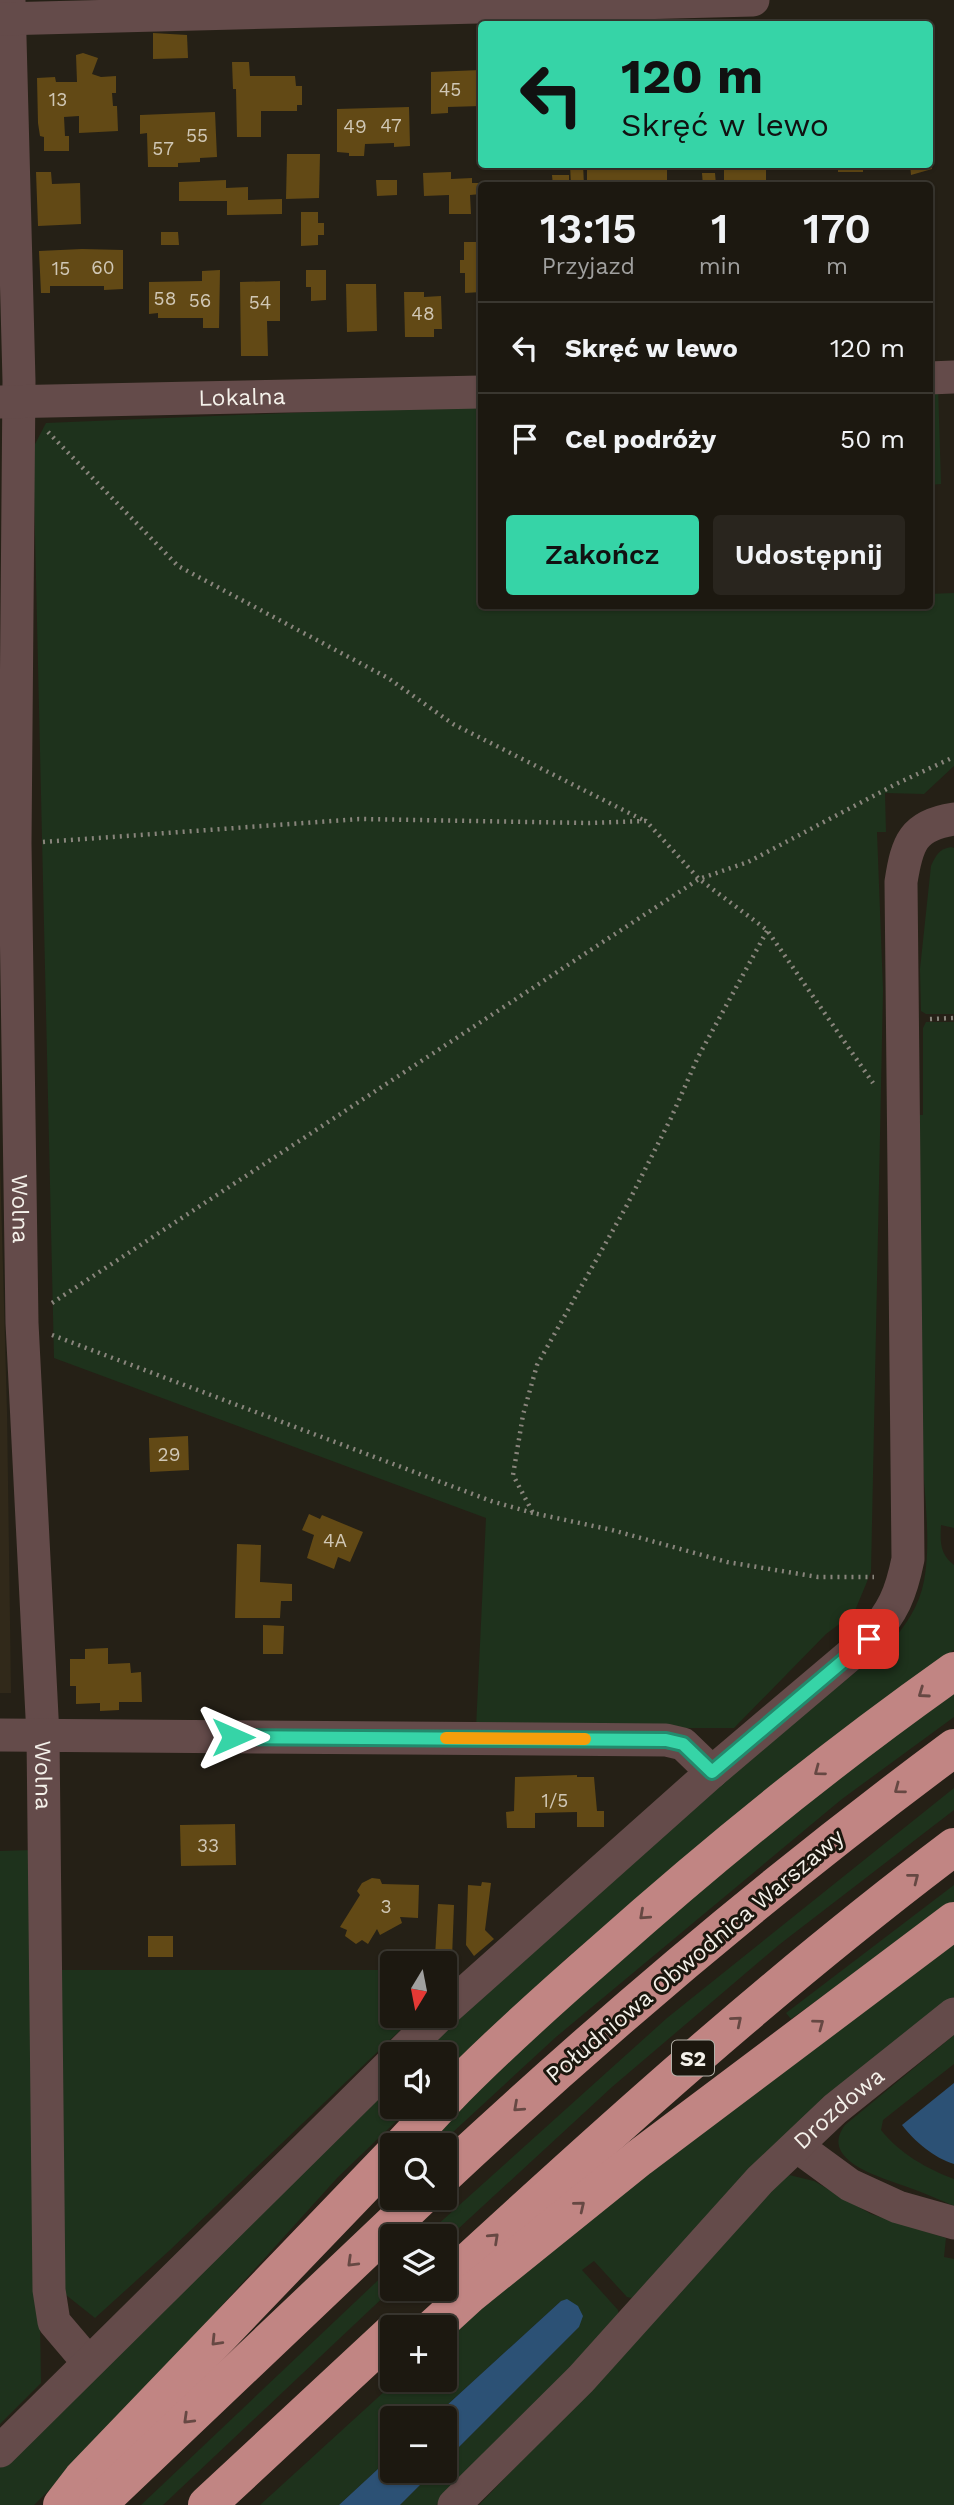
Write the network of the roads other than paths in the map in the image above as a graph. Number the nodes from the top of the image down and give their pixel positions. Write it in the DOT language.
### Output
graph roads {
  1 [pos="753,0"];
  2 [pos="6,12"];
  3 [pos="954,377"];
  4 [pos="933,378"];
  5 [pos="478,392"];
  6 [pos="10,402"];
  7 [pos="954,820"];
  8 [pos="954,1671"];
  9 [pos="0,1735"];
  10 [pos="43,1736"];
  11 [pos="954,1748"];
  12 [pos="712,1772"];
  13 [pos="954,1847"];
  14 [pos="954,1921"];
  15 [pos="457,1999"];
  16 [pos="954,2014"];
  17 [pos="427,2028"];
  18 [pos="412,2042"];
  19 [pos="380,2075"];
  20 [pos="457,2087"];
  21 [pos="427,2119"];
  22 [pos="414,2133"];
  23 [pos="798,2147"];
  24 [pos="457,2163"];
  25 [pos="380,2169"];
  26 [pos="407,2210"];
  27 [pos="954,2223"];
  28 [pos="457,2272"];
  29 [pos="426,2301"];
  30 [pos="412,2315"];
  31 [pos="447,2315"];
  32 [pos="380,2344"];
  33 [pos="88,2362"];
  34 [pos="380,2375"];
  35 [pos="0,2451"];
  36 [pos="62,2505"];
  37 [pos="97,2505"];
  38 [pos="207,2505"];
  39 [pos="222,2505"];
  40 [pos="454,2505"];
  1 -- 2 [label="street"];
  2 -- 6 [label="street, Wolna"];
  3 -- 4 [label="street"];
  5 -- 6 [label="street, Lokalna"];
  6 -- 10 [label="street, Wolna"];
  7 -- 12 [label="street"];
  8 -- 20 [label="highway, one-way"];
  9 -- 10 [label="street"];
  10 -- 12 [label="street"];
  10 -- 33 [label="street, Wolna"];
  11 -- 24 [label="highway, Południowa Obwodnica Warszawy, one-way"];
  12 -- 15 [label="street"];
  28 -- 13 [label="highway, S2, one-way"];
  31 -- 14 [label="highway, one-way"];
  16 -- 23 [label="street, Drozdowa"];
  17 -- 18 [label="street"];
  19 -- 33 [label="street"];
  21 -- 22 [label="highway"];
  23 -- 27 [label="street, Drozdowa"];
  23 -- 40 [label="street"];
  25 -- 36 [label="highway, one-way"];
  26 -- 37 [label="highway, one-way"];
  29 -- 30 [label="highway"];
  32 -- 38 [label="highway"];
  33 -- 35 [label="street"];
  34 -- 39 [label="highway"];
}
